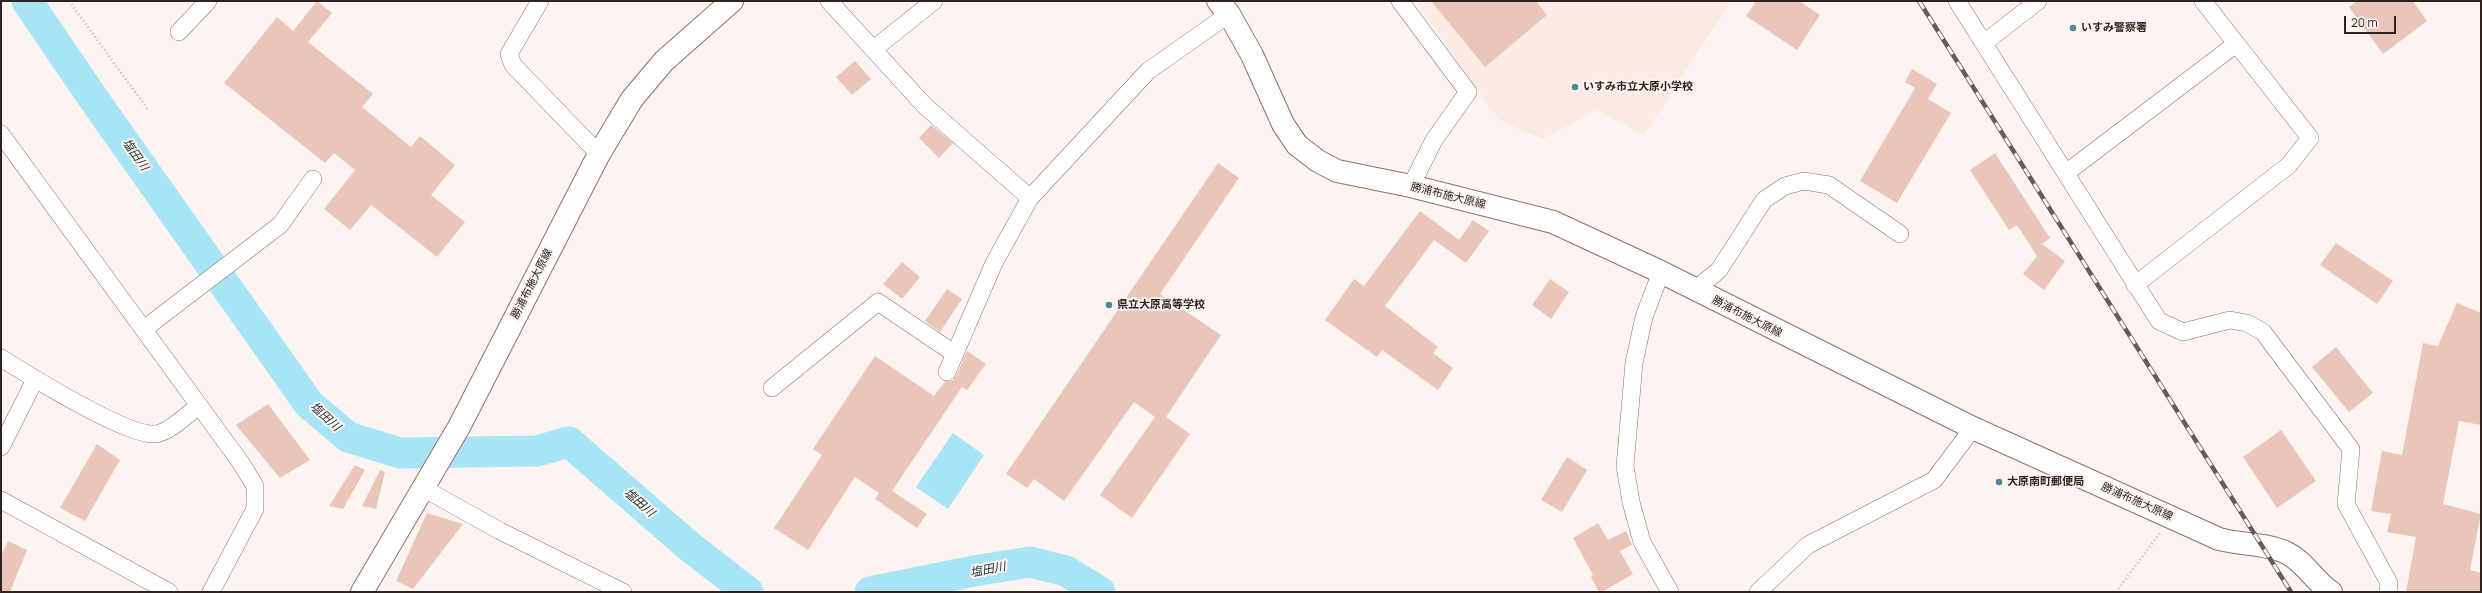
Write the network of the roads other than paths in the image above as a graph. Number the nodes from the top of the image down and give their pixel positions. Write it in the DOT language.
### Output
graph roads {
  1 [pos="208,1"];
  2 [pos="540,1"];
  3 [pos="732,1"];
  4 [pos="829,1"];
  5 [pos="934,1"];
  6 [pos="1400,1"];
  7 [pos="1957,1"];
  8 [pos="2038,1"];
  9 [pos="2203,1"];
  10 [pos="1224,8"];
  11 [pos="179,32"];
  12 [pos="1984,43"];
  13 [pos="2236,44"];
  14 [pos="875,48"];
  15 [pos="1,134"];
  16 [pos="599,154"];
  17 [pos="2066,173"];
  18 [pos="313,179"];
  19 [pos="1411,186"];
  20 [pos="1030,198"];
  21 [pos="1900,234"];
  22 [pos="1661,272"];
  23 [pos="2135,285"];
  24 [pos="1695,290"];
  25 [pos="144,329"];
  26 [pos="955,354"];
  27 [pos="1,358"];
  28 [pos="947,372"];
  29 [pos="35,380"];
  30 [pos="772,388"];
  31 [pos="199,405"];
  32 [pos="1973,428"];
  33 [pos="1,446"];
  34 [pos="427,483"];
  35 [pos="1,500"];
  36 [pos="169,592"];
  37 [pos="211,592"];
  38 [pos="362,592"];
  39 [pos="623,592"];
  40 [pos="1670,592"];
  41 [pos="1758,592"];
  42 [pos="2331,592"];
  43 [pos="2388,592"];
  1 -- 11 [label="street"];
  2 -- 16 [label="street"];
  3 -- 16 [label="main road, 勝浦布施大原線"];
  4 -- 14 [label="street"];
  5 -- 14 [label="street"];
  6 -- 19 [label="street"];
  7 -- 12 [label="street"];
  8 -- 12 [label="street"];
  9 -- 13 [label="street"];
  10 -- 19 [label="main road, 勝浦布施大原線"];
  10 -- 20 [label="street"];
  12 -- 17 [label="street"];
  13 -- 17 [label="street"];
  13 -- 23 [label="street"];
  14 -- 20 [label="street"];
  15 -- 25 [label="street"];
  16 -- 34 [label="main road, 勝浦布施大原線"];
  17 -- 23 [label="street"];
  18 -- 25 [label="street"];
  19 -- 22 [label="main road, 勝浦布施大原線"];
  20 -- 26 [label="street"];
  21 -- 24 [label="street"];
  22 -- 24 [label="main road, 勝浦布施大原線"];
  22 -- 40 [label="street"];
  23 -- 43 [label="street"];
  24 -- 32 [label="main road, 勝浦布施大原線"];
  25 -- 31 [label="street"];
  26 -- 28 [label="street"];
  26 -- 30 [label="street"];
  27 -- 29 [label="street"];
  29 -- 31 [label="street"];
  29 -- 33 [label="street"];
  31 -- 37 [label="street"];
  32 -- 41 [label="street"];
  32 -- 42 [label="main road, 勝浦布施大原線"];
  34 -- 38 [label="main road, 勝浦布施大原線"];
  34 -- 39 [label="street"];
  35 -- 36 [label="street"];
}
